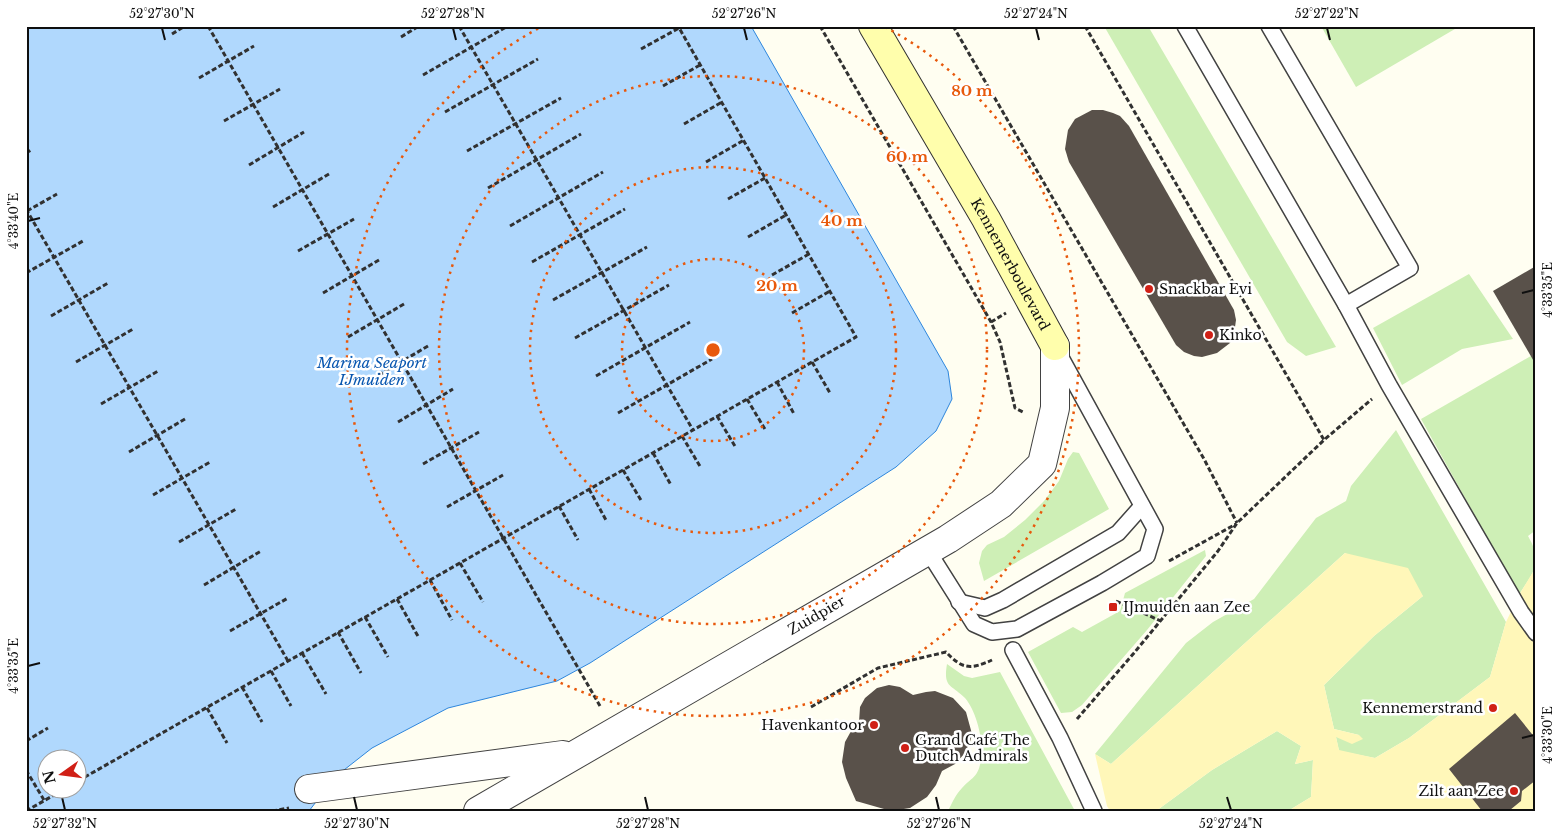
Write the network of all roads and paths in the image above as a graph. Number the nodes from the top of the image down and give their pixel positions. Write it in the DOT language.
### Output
graph roads {
  1 [pos="185,26"];
  2 [pos="208,26"];
  3 [pos="419,26"];
  4 [pos="459,26"];
  5 [pos="508,26"];
  6 [pos="820,26"];
  7 [pos="873,26"];
  8 [pos="953,26"];
  9 [pos="1185,26"];
  10 [pos="1269,26"];
  11 [pos="678,27"];
  12 [pos="1086,27"];
  13 [pos="172,34"];
  14 [pos="401,37"];
  15 [pos="254,46"];
  16 [pos="471,48"];
  17 [pos="641,49"];
  18 [pos="538,59"];
  19 [pos="229,62"];
  20 [pos="700,64"];
  21 [pos="423,75"];
  22 [pos="199,78"];
  23 [pos="493,85"];
  24 [pos="662,86"];
  25 [pos="280,89"];
  26 [pos="561,98"];
  27 [pos="722,102"];
  28 [pos="253,104"];
  29 [pos="445,112"];
  30 [pos="224,121"];
  31 [pos="516,124"];
  32 [pos="684,124"];
  33 [pos="304,132"];
  34 [pos="581,134"];
  35 [pos="744,140"];
  36 [pos="278,148"];
  37 [pos="31,150"];
  38 [pos="468,151"];
  39 [pos="26,152"];
  40 [pos="537,161"];
  41 [pos="706,162"];
  42 [pos="249,165"];
  43 [pos="603,172"];
  44 [pos="329,174"];
  45 [pos="765,178"];
  46 [pos="488,188"];
  47 [pos="302,190"];
  48 [pos="57,194"];
  49 [pos="558,198"];
  50 [pos="728,199"];
  51 [pos="273,207"];
  52 [pos="625,208"];
  53 [pos="27,211"];
  54 [pos="786,215"];
  55 [pos="354,219"];
  56 [pos="510,226"];
  57 [pos="328,234"];
  58 [pos="580,235"];
  59 [pos="748,237"];
  60 [pos="83,241"];
  61 [pos="647,247"];
  62 [pos="298,251"];
  63 [pos="809,254"];
  64 [pos="54,257"];
  65 [pos="379,260"];
  66 [pos="532,262"];
  67 [pos="602,272"];
  68 [pos="26,274"];
  69 [pos="352,275"];
  70 [pos="772,275"];
  71 [pos="108,283"];
  72 [pos="669,285"];
  73 [pos="830,291"];
  74 [pos="323,293"];
  75 [pos="79,300"];
  76 [pos="553,300"];
  77 [pos="404,304"];
  78 [pos="1346,305"];
  79 [pos="623,310"];
  80 [pos="1009,311"];
  81 [pos="792,313"];
  82 [pos="51,316"];
  83 [pos="378,320"];
  84 [pos="690,322"];
  85 [pos="991,322"];
  86 [pos="133,329"];
  87 [pos="348,337"];
  88 [pos="575,338"];
  89 [pos="105,346"];
  90 [pos="428,346"];
  91 [pos="1054,346"];
  92 [pos="645,348"];
  93 [pos="712,359"];
  94 [pos="402,361"];
  95 [pos="76,362"];
  96 [pos="812,362"];
  97 [pos="158,371"];
  98 [pos="596,376"];
  99 [pos="372,379"];
  100 [pos="777,382"];
  101 [pos="1389,384"];
  102 [pos="667,385"];
  103 [pos="130,388"];
  104 [pos="453,389"];
  105 [pos="830,393"];
  106 [pos="747,399"];
  107 [pos="101,404"];
  108 [pos="427,404"];
  109 [pos="618,413"];
  110 [pos="794,414"];
  111 [pos="717,416"];
  112 [pos="185,419"];
  113 [pos="398,422"];
  114 [pos="1052,424"];
  115 [pos="693,430"];
  116 [pos="766,431"];
  117 [pos="479,432"];
  118 [pos="157,435"];
  119 [pos="682,436"];
  120 [pos="1324,440"];
  121 [pos="452,447"];
  122 [pos="736,448"];
  123 [pos="129,452"];
  124 [pos="653,453"];
  125 [pos="210,462"];
  126 [pos="423,464"];
  127 [pos="701,468"];
  128 [pos="623,470"];
  129 [pos="503,475"];
  130 [pos="182,478"];
  131 [pos="671,485"];
  132 [pos="589,489"];
  133 [pos="477,490"];
  134 [pos="153,495"];
  135 [pos="642,502"];
  136 [pos="559,506"];
  137 [pos="1142,506"];
  138 [pos="447,507"];
  139 [pos="236,509"];
  140 [pos="607,522"];
  141 [pos="1237,523"];
  142 [pos="209,525"];
  143 [pos="504,537"];
  144 [pos="578,540"];
  145 [pos="179,542"];
  146 [pos="261,551"];
  147 [pos="928,551"];
  148 [pos="460,562"];
  149 [pos="234,567"];
  150 [pos="430,580"];
  151 [pos="204,584"];
  152 [pos="288,598"];
  153 [pos="397,599"];
  154 [pos="1113,600"];
  155 [pos="483,602"];
  156 [pos="959,602"];
  157 [pos="260,613"];
  158 [pos="365,617"];
  159 [pos="452,620"];
  160 [pos="1161,621"];
  161 [pos="230,631"];
  162 [pos="338,632"];
  163 [pos="1536,633"];
  164 [pos="419,638"];
  165 [pos="1013,650"];
  166 [pos="302,653"];
  167 [pos="388,656"];
  168 [pos="288,661"];
  169 [pos="271,671"];
  170 [pos="362,673"];
  171 [pos="242,688"];
  172 [pos="326,694"];
  173 [pos="291,706"];
  174 [pos="812,707"];
  175 [pos="207,708"];
  176 [pos="602,709"];
  177 [pos="262,722"];
  178 [pos="48,728"];
  179 [pos="1060,738"];
  180 [pos="26,741"];
  181 [pos="227,743"];
  182 [pos="577,754"];
  183 [pos="26,770"];
  184 [pos="88,776"];
  185 [pos="309,789"];
  186 [pos="38,790"];
  187 [pos="44,800"];
  188 [pos="26,811"];
  189 [pos="478,811"];
  190 [pos="1094,811"];
  1 -- 13 [label="path"];
  2 -- 19 [label="path"];
  3 -- 14 [label="path"];
  4 -- 16 [label="path"];
  5 -- 16 [label="path"];
  6 -- 85 [label="path"];
  7 -- 91 [label="street, Kennemerboulevard"];
  8 -- 141 [label="path"];
  9 -- 78 [label="lane"];
  10 -- 78 [label="lane"];
  11 -- 17 [label="path"];
  11 -- 20 [label="path"];
  12 -- 120 [label="path"];
  15 -- 19 [label="path"];
  16 -- 21 [label="path"];
  16 -- 23 [label="path"];
  18 -- 23 [label="path"];
  19 -- 22 [label="path"];
  19 -- 28 [label="path"];
  20 -- 24 [label="path"];
  20 -- 27 [label="path"];
  23 -- 29 [label="path"];
  23 -- 31 [label="path"];
  25 -- 28 [label="path"];
  26 -- 31 [label="path"];
  27 -- 32 [label="path"];
  27 -- 35 [label="path"];
  28 -- 30 [label="path"];
  28 -- 36 [label="path"];
  31 -- 38 [label="path"];
  31 -- 40 [label="path"];
  33 -- 36 [label="path"];
  34 -- 40 [label="path"];
  35 -- 41 [label="path"];
  35 -- 45 [label="path"];
  36 -- 42 [label="path"];
  36 -- 47 [label="path"];
  37 -- 39 [label="path"];
  40 -- 46 [label="path"];
  40 -- 49 [label="path"];
  43 -- 49 [label="path"];
  44 -- 47 [label="path"];
  45 -- 50 [label="path"];
  45 -- 54 [label="path"];
  47 -- 51 [label="path"];
  47 -- 57 [label="path"];
  48 -- 53 [label="path"];
  49 -- 56 [label="path"];
  49 -- 58 [label="path"];
  52 -- 58 [label="path"];
  53 -- 64 [label="path"];
  54 -- 59 [label="path"];
  54 -- 63 [label="path"];
  55 -- 57 [label="path"];
  57 -- 62 [label="path"];
  57 -- 69 [label="path"];
  58 -- 66 [label="path"];
  58 -- 67 [label="path"];
  60 -- 64 [label="path"];
  61 -- 67 [label="path"];
  63 -- 70 [label="path"];
  63 -- 73 [label="path"];
  64 -- 68 [label="path"];
  64 -- 75 [label="path"];
  65 -- 69 [label="path"];
  67 -- 76 [label="path"];
  67 -- 79 [label="path"];
  69 -- 74 [label="path"];
  69 -- 83 [label="path"];
  71 -- 75 [label="path"];
  72 -- 79 [label="path"];
  73 -- 81 [label="path"];
  73 -- 96 [label="path"];
  75 -- 82 [label="path"];
  75 -- 89 [label="path"];
  77 -- 83 [label="path"];
  78 -- 101 [label="lane"];
  79 -- 88 [label="path"];
  79 -- 92 [label="path"];
  80 -- 85 [label="path"];
  83 -- 87 [label="path"];
  83 -- 94 [label="path"];
  84 -- 92 [label="path"];
  85 -- 114 [label="path"];
  86 -- 89 [label="path"];
  89 -- 95 [label="path"];
  89 -- 103 [label="path"];
  90 -- 94 [label="path"];
  91 -- 114 [label="street, Zuidpier"];
  91 -- 137 [label="lane, Kennemerboulevard"];
  92 -- 98 [label="path"];
  92 -- 102 [label="path"];
  93 -- 102 [label="path"];
  94 -- 99 [label="path"];
  94 -- 108 [label="path"];
  96 -- 100 [label="path"];
  96 -- 105 [label="path"];
  97 -- 103 [label="path"];
  100 -- 106 [label="path"];
  100 -- 110 [label="path"];
  101 -- 120 [label="path"];
  101 -- 163 [label="lane"];
  102 -- 109 [label="path"];
  102 -- 115 [label="path"];
  103 -- 107 [label="path"];
  103 -- 118 [label="path"];
  104 -- 108 [label="path"];
  106 -- 111 [label="path"];
  106 -- 116 [label="path"];
  108 -- 113 [label="path"];
  108 -- 121 [label="path"];
  111 -- 115 [label="path"];
  111 -- 122 [label="path"];
  112 -- 118 [label="path"];
  114 -- 147 [label="street, Zuidpier"];
  115 -- 119 [label="path"];
  117 -- 121 [label="path"];
  118 -- 123 [label="path"];
  118 -- 130 [label="path"];
  119 -- 124 [label="path"];
  119 -- 127 [label="path"];
  120 -- 141 [label="path"];
  121 -- 126 [label="path"];
  121 -- 133 [label="path"];
  124 -- 128 [label="path"];
  124 -- 131 [label="path"];
  125 -- 130 [label="path"];
  128 -- 132 [label="path"];
  128 -- 135 [label="path"];
  129 -- 133 [label="path"];
  130 -- 134 [label="path"];
  130 -- 142 [label="path"];
  132 -- 136 [label="path"];
  132 -- 140 [label="path"];
  133 -- 138 [label="path"];
  133 -- 143 [label="path"];
  136 -- 143 [label="path"];
  136 -- 144 [label="path"];
  137 -- 156 [label="lane"];
  137 -- 156 [label="lane, Kennemerboulevard"];
  139 -- 142 [label="path"];
  141 -- 160 [label="path"];
  142 -- 145 [label="path"];
  142 -- 149 [label="path"];
  143 -- 148 [label="path"];
  143 -- 176 [label="path"];
  146 -- 149 [label="path"];
  147 -- 156 [label="lane, Kennemerboulevard"];
  147 -- 182 [label="street, Zuidpier"];
  148 -- 150 [label="path"];
  148 -- 155 [label="path"];
  149 -- 151 [label="path"];
  149 -- 157 [label="path"];
  150 -- 153 [label="path"];
  150 -- 159 [label="path"];
  152 -- 157 [label="path"];
  153 -- 158 [label="path"];
  153 -- 164 [label="path"];
  154 -- 160 [label="path"];
  157 -- 161 [label="path"];
  157 -- 168 [label="path"];
  158 -- 162 [label="path"];
  158 -- 167 [label="path"];
  160 -- 179 [label="path"];
  162 -- 166 [label="path"];
  162 -- 170 [label="path"];
  165 -- 174 [label="path"];
  165 -- 179 [label="lane"];
  166 -- 168 [label="path"];
  166 -- 172 [label="path"];
  168 -- 169 [label="path"];
  169 -- 171 [label="path"];
  169 -- 173 [label="path"];
  171 -- 175 [label="path"];
  171 -- 177 [label="path"];
  175 -- 181 [label="path"];
  175 -- 184 [label="path"];
  178 -- 180 [label="path"];
  179 -- 190 [label="lane"];
  182 -- 185 [label="street"];
  182 -- 189 [label="street, Zuidpier"];
  183 -- 186 [label="path"];
  187 -- 188 [label="path"];
}
